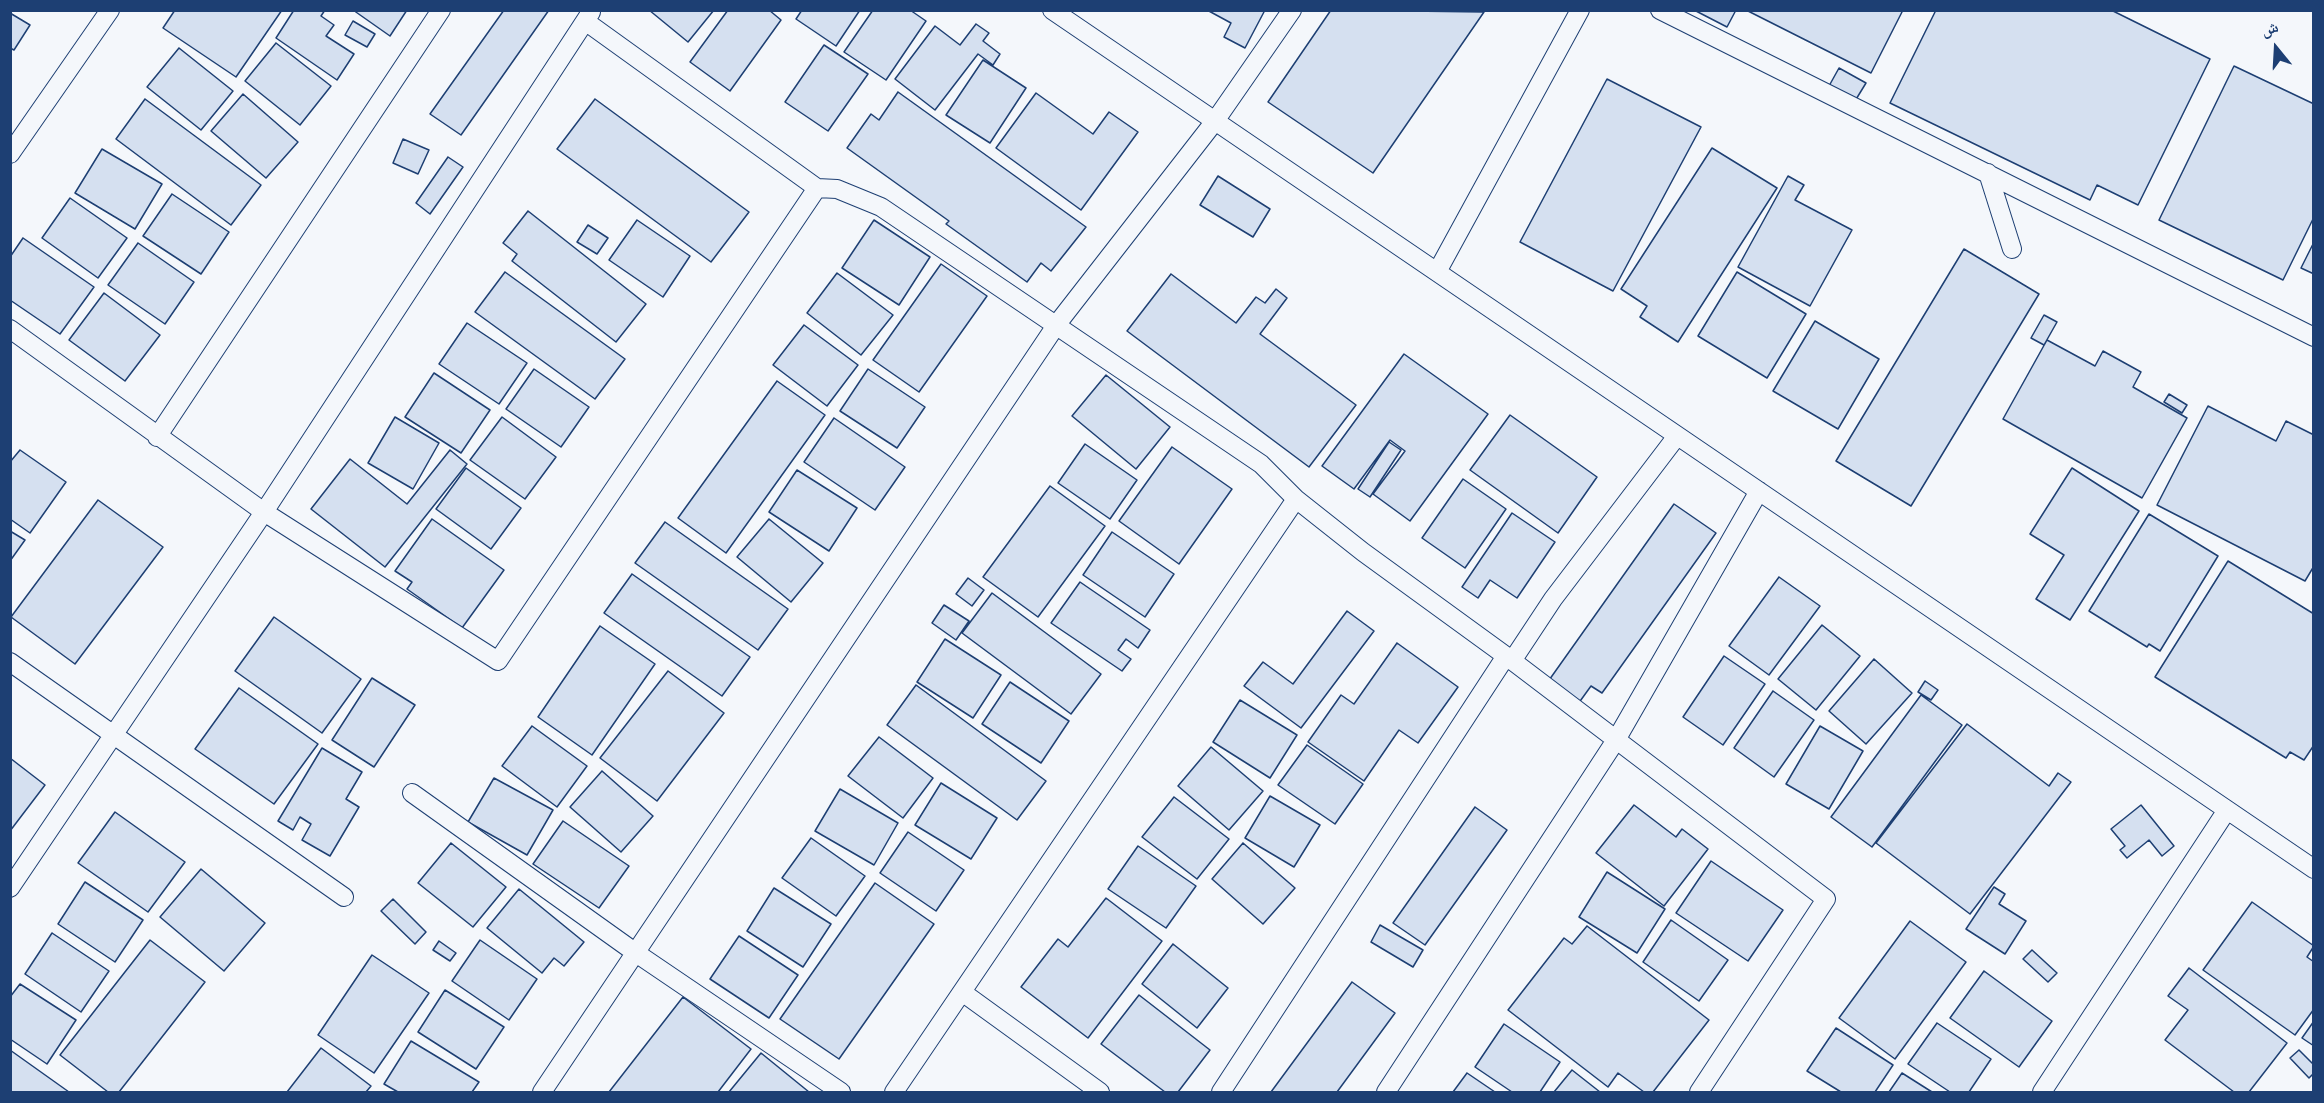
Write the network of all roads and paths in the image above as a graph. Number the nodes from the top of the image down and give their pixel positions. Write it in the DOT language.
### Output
graph roads {
  1 [pos="110,10"];
  2 [pos="441,10"];
  3 [pos="1052,10"];
  4 [pos="1292,10"];
  5 [pos="1580,10"];
  6 [pos="1660,10"];
  7 [pos="589,16"];
  8 [pos="1215,121"];
  9 [pos="10,154"];
  10 [pos="1988,173"];
  11 [pos="817,188"];
  12 [pos="2013,249"];
  13 [pos="1437,272"];
  14 [pos="1057,324"];
  15 [pos="10,329"];
  16 [pos="2313,337"];
  17 [pos="1677,436"];
  18 [pos="157,437"];
  19 [pos="1759,491"];
  20 [pos="1296,499"];
  21 [pos="264,512"];
  22 [pos="1509,658"];
  23 [pos="10,662"];
  24 [pos="113,735"];
  25 [pos="1616,740"];
  26 [pos="412,793"];
  27 [pos="2227,810"];
  28 [pos="2313,869"];
  29 [pos="10,888"];
  30 [pos="344,897"];
  31 [pos="636,953"];
  32 [pos="962,992"];
  33 [pos="542,1092"];
  34 [pos="841,1092"];
  35 [pos="894,1092"];
  36 [pos="1100,1092"];
  37 [pos="1221,1092"];
  38 [pos="1386,1092"];
  39 [pos="1699,1092"];
  40 [pos="2042,1092"];
  1 -- 9 [label="street"];
  2 -- 18 [label="street"];
  3 -- 8 [label="street"];
  4 -- 8 [label="street"];
  5 -- 13 [label="street"];
  6 -- 10 [label="street"];
  7 -- 11 [label="street"];
  7 -- 21 [label="street"];
  8 -- 13 [label="street"];
  8 -- 14 [label="street"];
  10 -- 12 [label="street"];
  10 -- 16 [label="street"];
  11 -- 14 [label="street"];
  11 -- 21 [label="street"];
  13 -- 17 [label="street"];
  14 -- 20 [label="street"];
  14 -- 31 [label="street"];
  15 -- 18 [label="street"];
  17 -- 19 [label="street"];
  17 -- 22 [label="street"];
  18 -- 21 [label="street"];
  19 -- 25 [label="street"];
  19 -- 27 [label="street"];
  20 -- 22 [label="street"];
  20 -- 32 [label="street"];
  21 -- 24 [label="street"];
  22 -- 25 [label="street"];
  22 -- 37 [label="street"];
  23 -- 24 [label="street"];
  24 -- 29 [label="street"];
  24 -- 30 [label="street"];
  25 -- 38 [label="street"];
  25 -- 39 [label="street"];
  26 -- 31 [label="street"];
  27 -- 28 [label="street"];
  27 -- 40 [label="street"];
  31 -- 33 [label="street"];
  31 -- 34 [label="street"];
  32 -- 35 [label="street"];
  32 -- 36 [label="street"];
}
